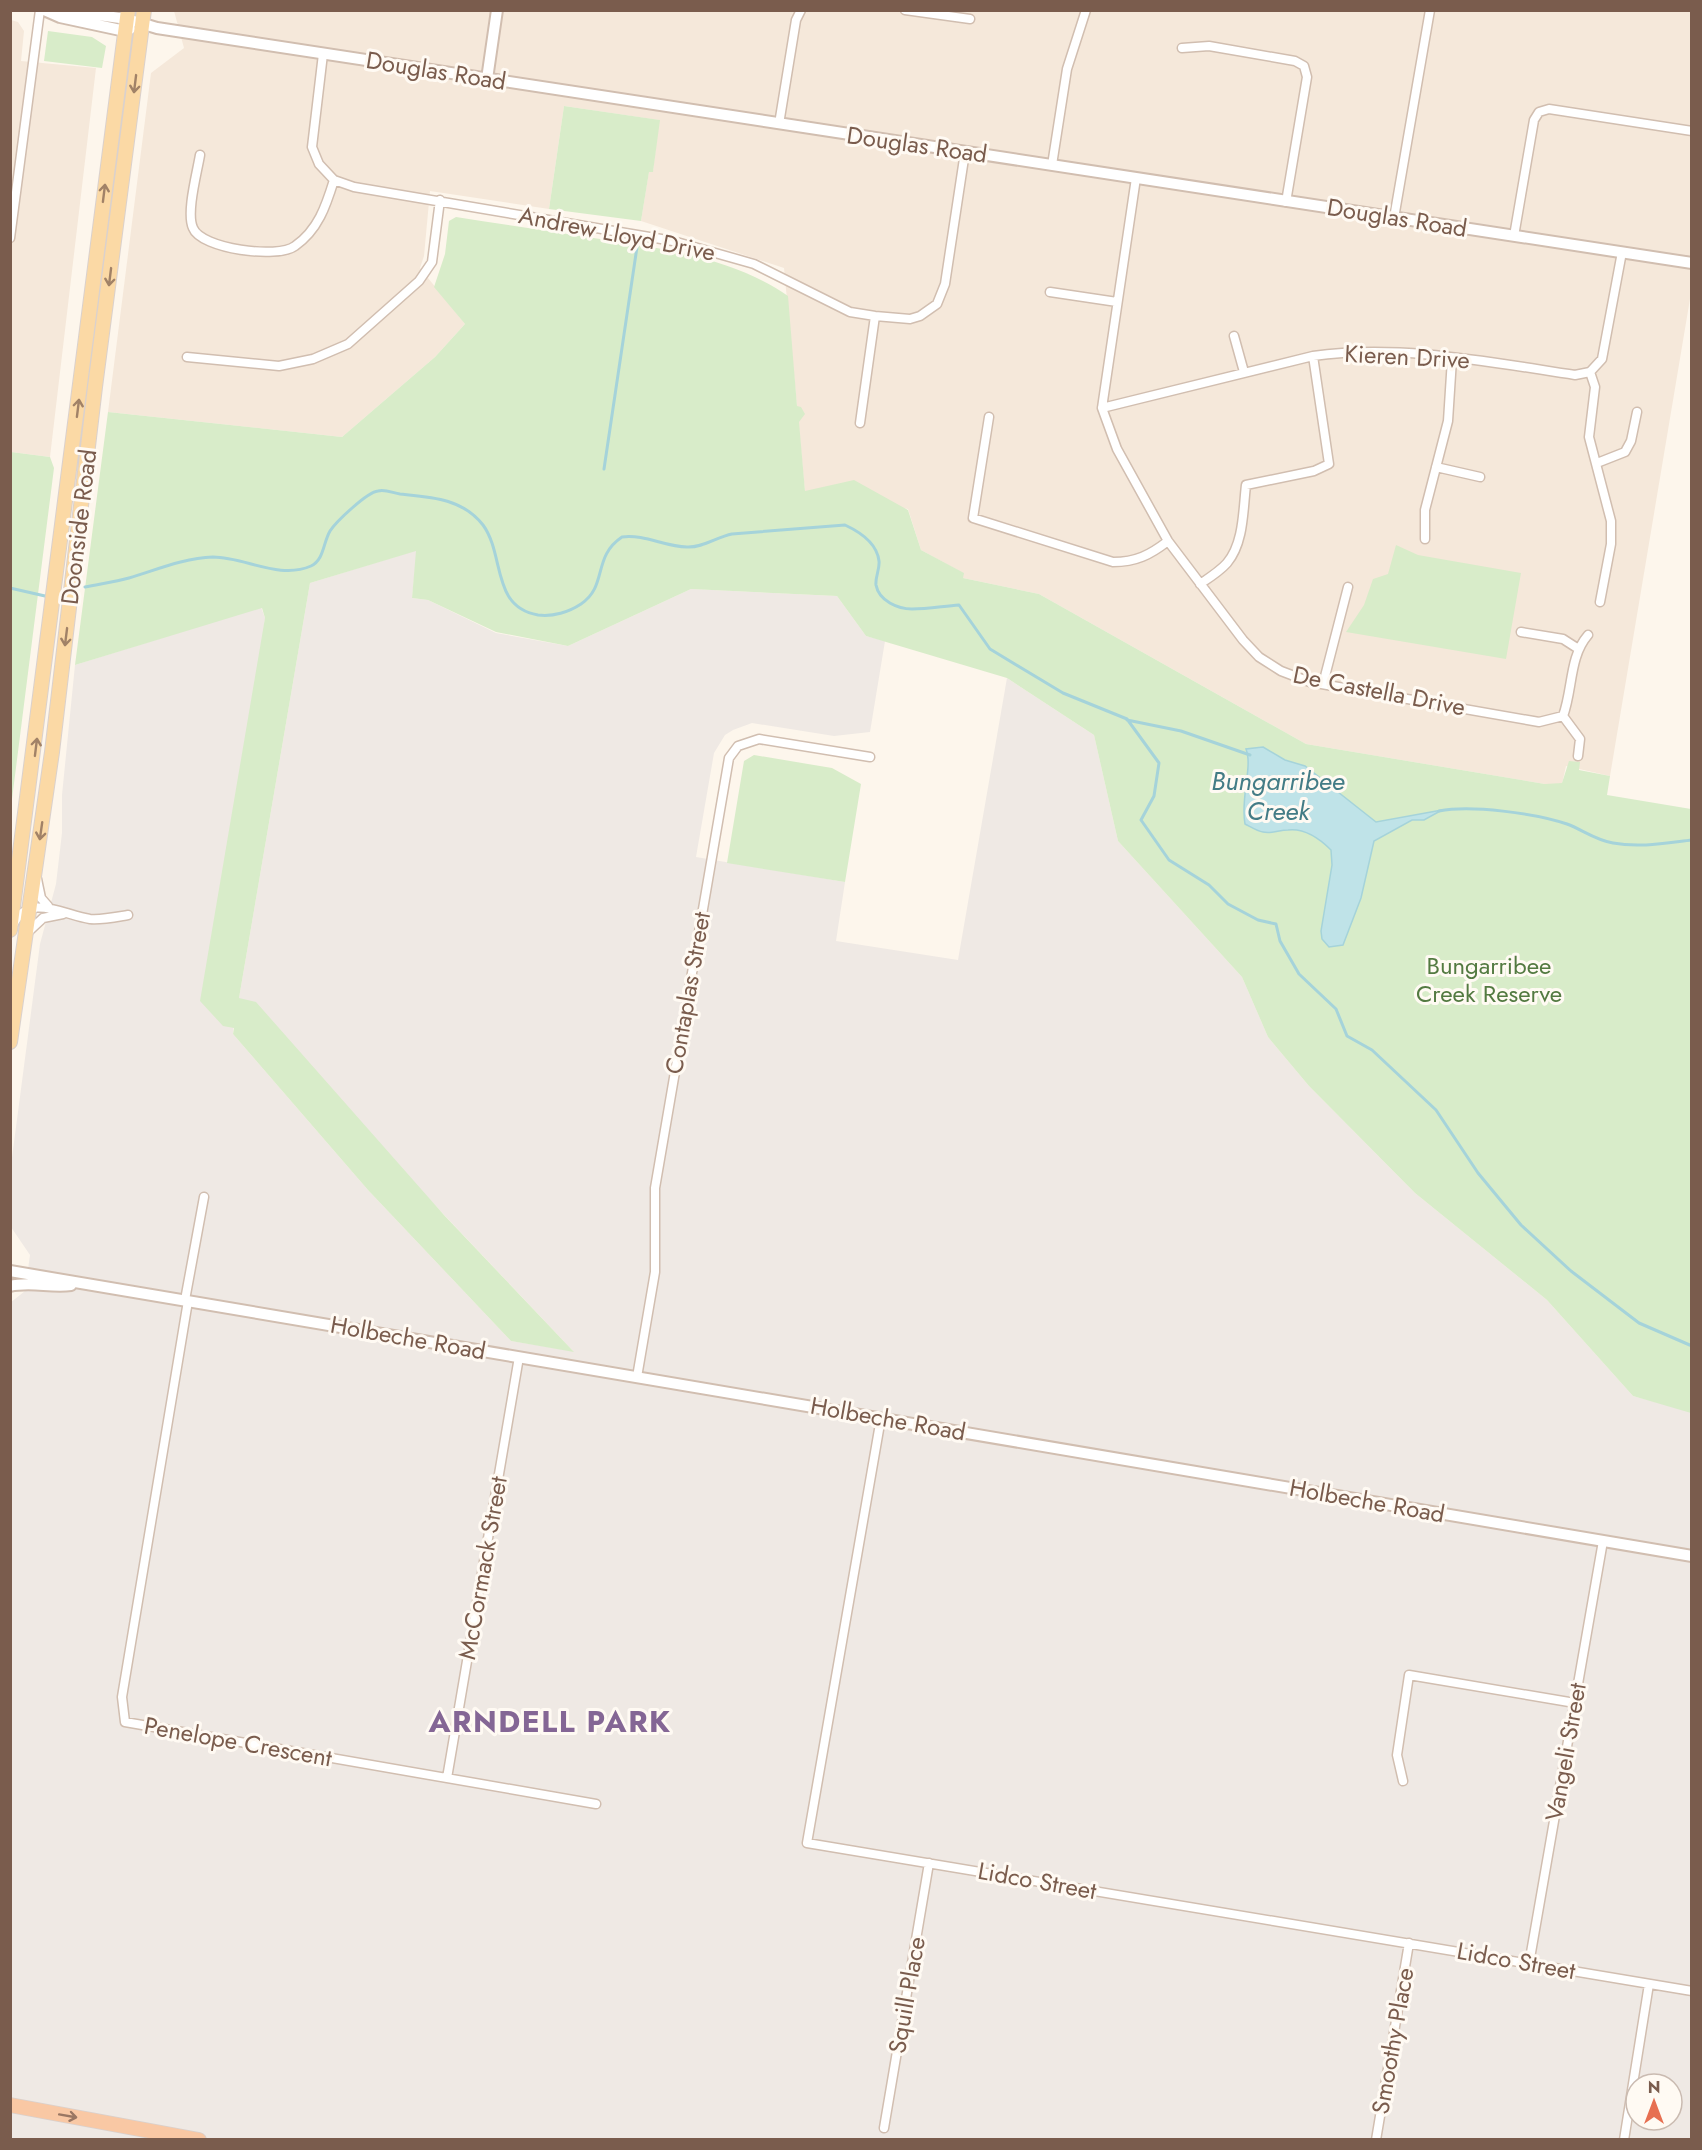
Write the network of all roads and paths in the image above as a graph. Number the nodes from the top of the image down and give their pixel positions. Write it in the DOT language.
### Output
graph roads {
  1 [pos="42,10"];
  2 [pos="63,10"];
  3 [pos="144,10"];
  4 [pos="497,10"];
  5 [pos="801,10"];
  6 [pos="904,10"];
  7 [pos="1086,10"];
  8 [pos="1430,10"];
  9 [pos="970,19"];
  10 [pos="127,20"];
  11 [pos="142,26"];
  12 [pos="1182,48"];
  13 [pos="323,54"];
  14 [pos="488,79"];
  15 [pos="778,124"];
  16 [pos="1692,131"];
  17 [pos="965,152"];
  18 [pos="200,155"];
  19 [pos="1052,165"];
  20 [pos="1136,178"];
  21 [pos="334,180"];
  22 [pos="440,201"];
  23 [pos="1286,202"];
  24 [pos="1394,218"];
  25 [pos="1514,236"];
  26 [pos="10,238"];
  27 [pos="1622,252"];
  28 [pos="1692,263"];
  29 [pos="1050,292"];
  30 [pos="1117,302"];
  31 [pos="875,316"];
  32 [pos="1234,336"];
  33 [pos="1313,356"];
  34 [pos="187,357"];
  35 [pos="1452,359"];
  36 [pos="1244,372"];
  37 [pos="1590,372"];
  38 [pos="1102,408"];
  39 [pos="1636,412"];
  40 [pos="989,417"];
  41 [pos="860,423"];
  42 [pos="1598,463"];
  43 [pos="1436,467"];
  44 [pos="1480,477"];
  45 [pos="1425,539"];
  46 [pos="1168,542"];
  47 [pos="1200,584"];
  48 [pos="1348,587"];
  49 [pos="1600,602"];
  50 [pos="1521,632"];
  51 [pos="1588,635"];
  52 [pos="1577,648"];
  53 [pos="1323,684"];
  54 [pos="1563,716"];
  55 [pos="1578,756"];
  56 [pos="870,757"];
  57 [pos="35,870"];
  58 [pos="48,906"];
  59 [pos="29,910"];
  60 [pos="63,914"];
  61 [pos="128,915"];
  62 [pos="11,929"];
  63 [pos="24,938"];
  64 [pos="10,1042"];
  65 [pos="204,1197"];
  66 [pos="10,1271"];
  67 [pos="84,1284"];
  68 [pos="10,1286"];
  69 [pos="187,1300"];
  70 [pos="519,1357"];
  71 [pos="637,1377"];
  72 [pos="880,1418"];
  73 [pos="1603,1541"];
  74 [pos="1692,1556"];
  75 [pos="1575,1703"];
  76 [pos="447,1778"];
  77 [pos="1403,1780"];
  78 [pos="596,1804"];
  79 [pos="929,1863"];
  80 [pos="1409,1943"];
  81 [pos="1529,1964"];
  82 [pos="1649,1984"];
  83 [pos="1692,1991"];
  84 [pos="10,2105"];
  85 [pos="884,2128"];
  86 [pos="199,2139"];
  87 [pos="1376,2139"];
  88 [pos="1624,2139"];
  1 -- 10 [label="street"];
  1 -- 26 [label="street"];
  2 -- 10 [label="street"];
  3 -- 11 [label="main road, Doonside Road"];
  4 -- 14 [label="street"];
  5 -- 15 [label="street"];
  6 -- 9 [label="street"];
  7 -- 19 [label="street"];
  8 -- 24 [label="street"];
  10 -- 11 [label="street, Douglas Road"];
  62 -- 10 [label="main road, Doonside Road, one-way"];
  11 -- 13 [label="street, Douglas Road"];
  11 -- 57 [label="main road, Doonside Road, one-way"];
  12 -- 23 [label="street"];
  13 -- 14 [label="street, Douglas Road"];
  13 -- 21 [label="street"];
  14 -- 15 [label="street, Douglas Road"];
  15 -- 17 [label="street, Douglas Road"];
  16 -- 25 [label="street"];
  17 -- 19 [label="street, Douglas Road"];
  17 -- 31 [label="street, Andrew Lloyd Drive"];
  18 -- 21 [label="street"];
  19 -- 20 [label="street, Douglas Road"];
  20 -- 23 [label="street, Douglas Road"];
  20 -- 30 [label="street, De Castella Drive"];
  21 -- 22 [label="street, Andrew Lloyd Drive"];
  22 -- 31 [label="street, Andrew Lloyd Drive"];
  22 -- 34 [label="street"];
  23 -- 24 [label="street, Douglas Road"];
  24 -- 25 [label="street, Douglas Road"];
  25 -- 27 [label="street, Douglas Road"];
  27 -- 28 [label="street, Douglas Road"];
  27 -- 37 [label="street"];
  29 -- 30 [label="street"];
  30 -- 38 [label="street, De Castella Drive"];
  31 -- 41 [label="street"];
  32 -- 36 [label="street"];
  33 -- 35 [label="street, Kieren Drive"];
  33 -- 36 [label="street, Kieren Drive"];
  33 -- 47 [label="street"];
  35 -- 37 [label="street, Kieren Drive"];
  35 -- 43 [label="street"];
  36 -- 38 [label="street, Kieren Drive"];
  37 -- 42 [label="street"];
  38 -- 46 [label="street, De Castella Drive"];
  39 -- 42 [label="street"];
  40 -- 46 [label="street"];
  42 -- 49 [label="street"];
  43 -- 44 [label="street"];
  43 -- 45 [label="street"];
  46 -- 47 [label="street, De Castella Drive"];
  47 -- 53 [label="street, De Castella Drive"];
  48 -- 53 [label="street"];
  50 -- 52 [label="street"];
  51 -- 52 [label="street"];
  52 -- 54 [label="street"];
  53 -- 54 [label="street, De Castella Drive"];
  54 -- 55 [label="street"];
  56 -- 71 [label="street, Contaplas Street"];
  57 -- 58 [label="street"];
  57 -- 59 [label="main road, Doonside Road"];
  58 -- 59 [label="street"];
  58 -- 60 [label="street"];
  59 -- 62 [label="street"];
  59 -- 63 [label="main road, Doonside Road"];
  60 -- 61 [label="street"];
  60 -- 63 [label="street"];
  63 -- 64 [label="main road, Doonside Road"];
  65 -- 69 [label="street"];
  66 -- 67 [label="street, Holbeche Road"];
  67 -- 68 [label="street, Holbeche Road"];
  67 -- 69 [label="street, Holbeche Road"];
  69 -- 70 [label="street, Holbeche Road"];
  69 -- 76 [label="street, Penelope Crescent"];
  70 -- 71 [label="street, Holbeche Road"];
  70 -- 76 [label="street, McCormack Street"];
  71 -- 72 [label="street, Holbeche Road"];
  72 -- 73 [label="street, Holbeche Road"];
  72 -- 79 [label="street, Lidco Street"];
  73 -- 74 [label="street, Holbeche Road"];
  73 -- 75 [label="street, Vangeli Street"];
  75 -- 77 [label="street"];
  75 -- 81 [label="street, Vangeli Street"];
  76 -- 78 [label="street, Penelope Crescent"];
  79 -- 80 [label="street, Lidco Street"];
  79 -- 85 [label="street, Squill Place"];
  80 -- 81 [label="street, Lidco Street"];
  80 -- 87 [label="street, Smoothy Place"];
  81 -- 82 [label="street, Lidco Street"];
  82 -- 83 [label="street, Lidco Street"];
  82 -- 88 [label="street"];
  84 -- 86 [label="highway, one-way"];
}
